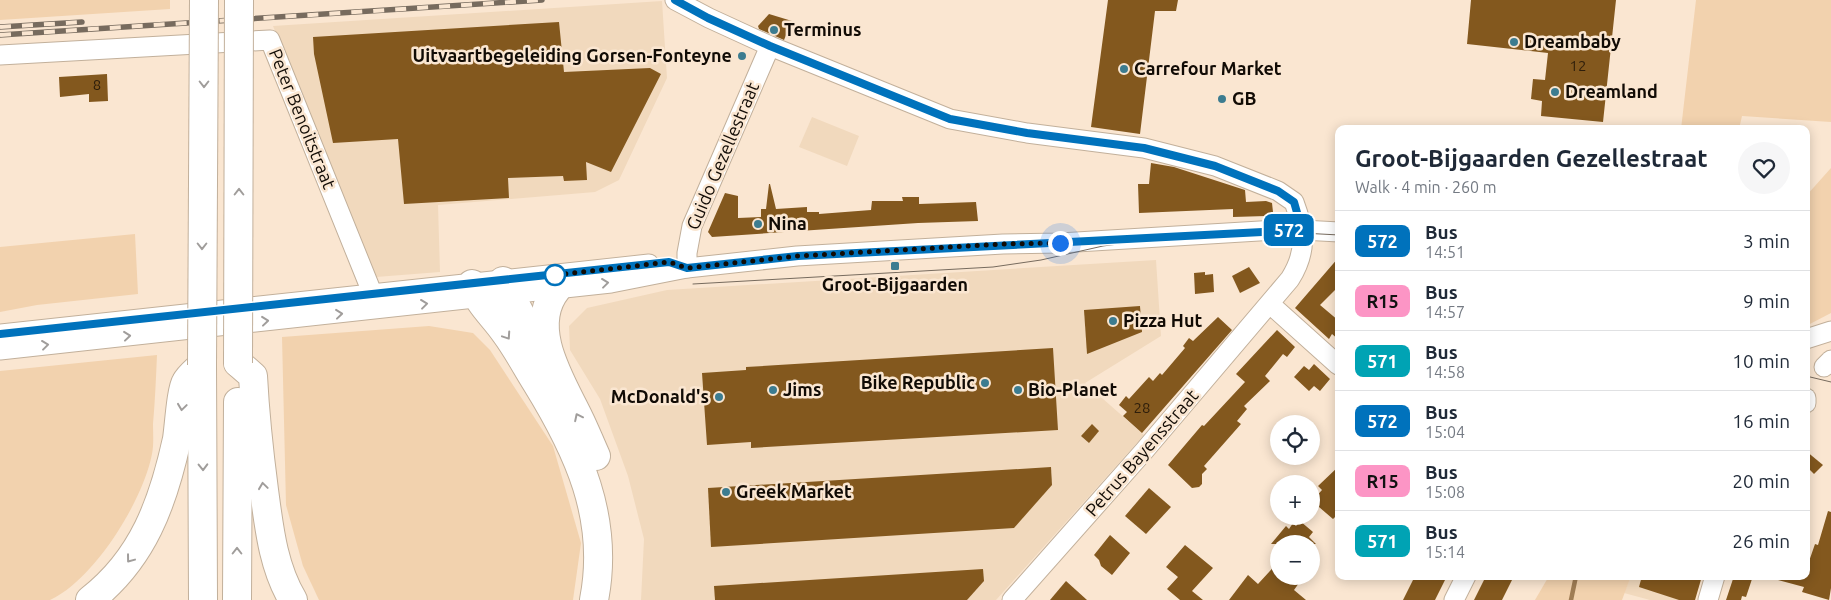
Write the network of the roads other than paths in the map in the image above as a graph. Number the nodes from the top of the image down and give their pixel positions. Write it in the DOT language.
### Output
graph roads {
  1 [pos="204,0"];
  2 [pos="239,0"];
  3 [pos="675,0"];
  4 [pos="770,46"];
  5 [pos="0,55"];
  6 [pos="1302,230"];
  7 [pos="1335,232"];
  8 [pos="687,268"];
  9 [pos="507,287"];
  10 [pos="557,289"];
  11 [pos="474,291"];
  12 [pos="374,302"];
  13 [pos="1270,304"];
  14 [pos="1831,331"];
  15 [pos="0,334"];
  16 [pos="1810,338"];
  17 [pos="0,350"];
  18 [pos="1335,362"];
  19 [pos="238,364"];
  20 [pos="202,365"];
  21 [pos="558,376"];
  22 [pos="1464,580"];
  23 [pos="1714,580"];
  24 [pos="90,600"];
  25 [pos="203,600"];
  26 [pos="237,600"];
  27 [pos="293,600"];
  28 [pos="594,600"];
  29 [pos="612,600"];
  30 [pos="1012,600"];
  31 [pos="1454,600"];
  32 [pos="1708,600"];
  1 -- 20 [label="highway, one-way, bridge"];
  19 -- 2 [label="highway, one-way, bridge"];
  3 -- 4 [label="street, Petrus Bayensstraat"];
  4 -- 6 [label="street, Petrus Bayensstraat"];
  4 -- 8 [label="street, Guido Gezellestraat"];
  5 -- 12 [label="street, Peter Benoitstraat"];
  6 -- 7 [label="street"];
  6 -- 8 [label="street"];
  6 -- 13 [label="street, Petrus Bayensstraat"];
  8 -- 9 [label="street"];
  10 -- 8 [label="street, one-way"];
  9 -- 10 [label="street"];
  9 -- 11 [label="street"];
  9 -- 21 [label="highway"];
  10 -- 21 [label="highway"];
  11 -- 12 [label="street"];
  11 -- 28 [label="highway, one-way"];
  12 -- 15 [label="street"];
  17 -- 12 [label="street, one-way"];
  13 -- 18 [label="street"];
  13 -- 30 [label="street, Petrus Bayensstraat"];
  14 -- 16 [label="street"];
  26 -- 19 [label="highway, one-way"];
  27 -- 19 [label="highway, one-way"];
  20 -- 24 [label="highway, one-way"];
  20 -- 25 [label="highway, one-way"];
  29 -- 21 [label="highway, one-way"];
  22 -- 31 [label="street"];
  23 -- 32 [label="street"];
}
